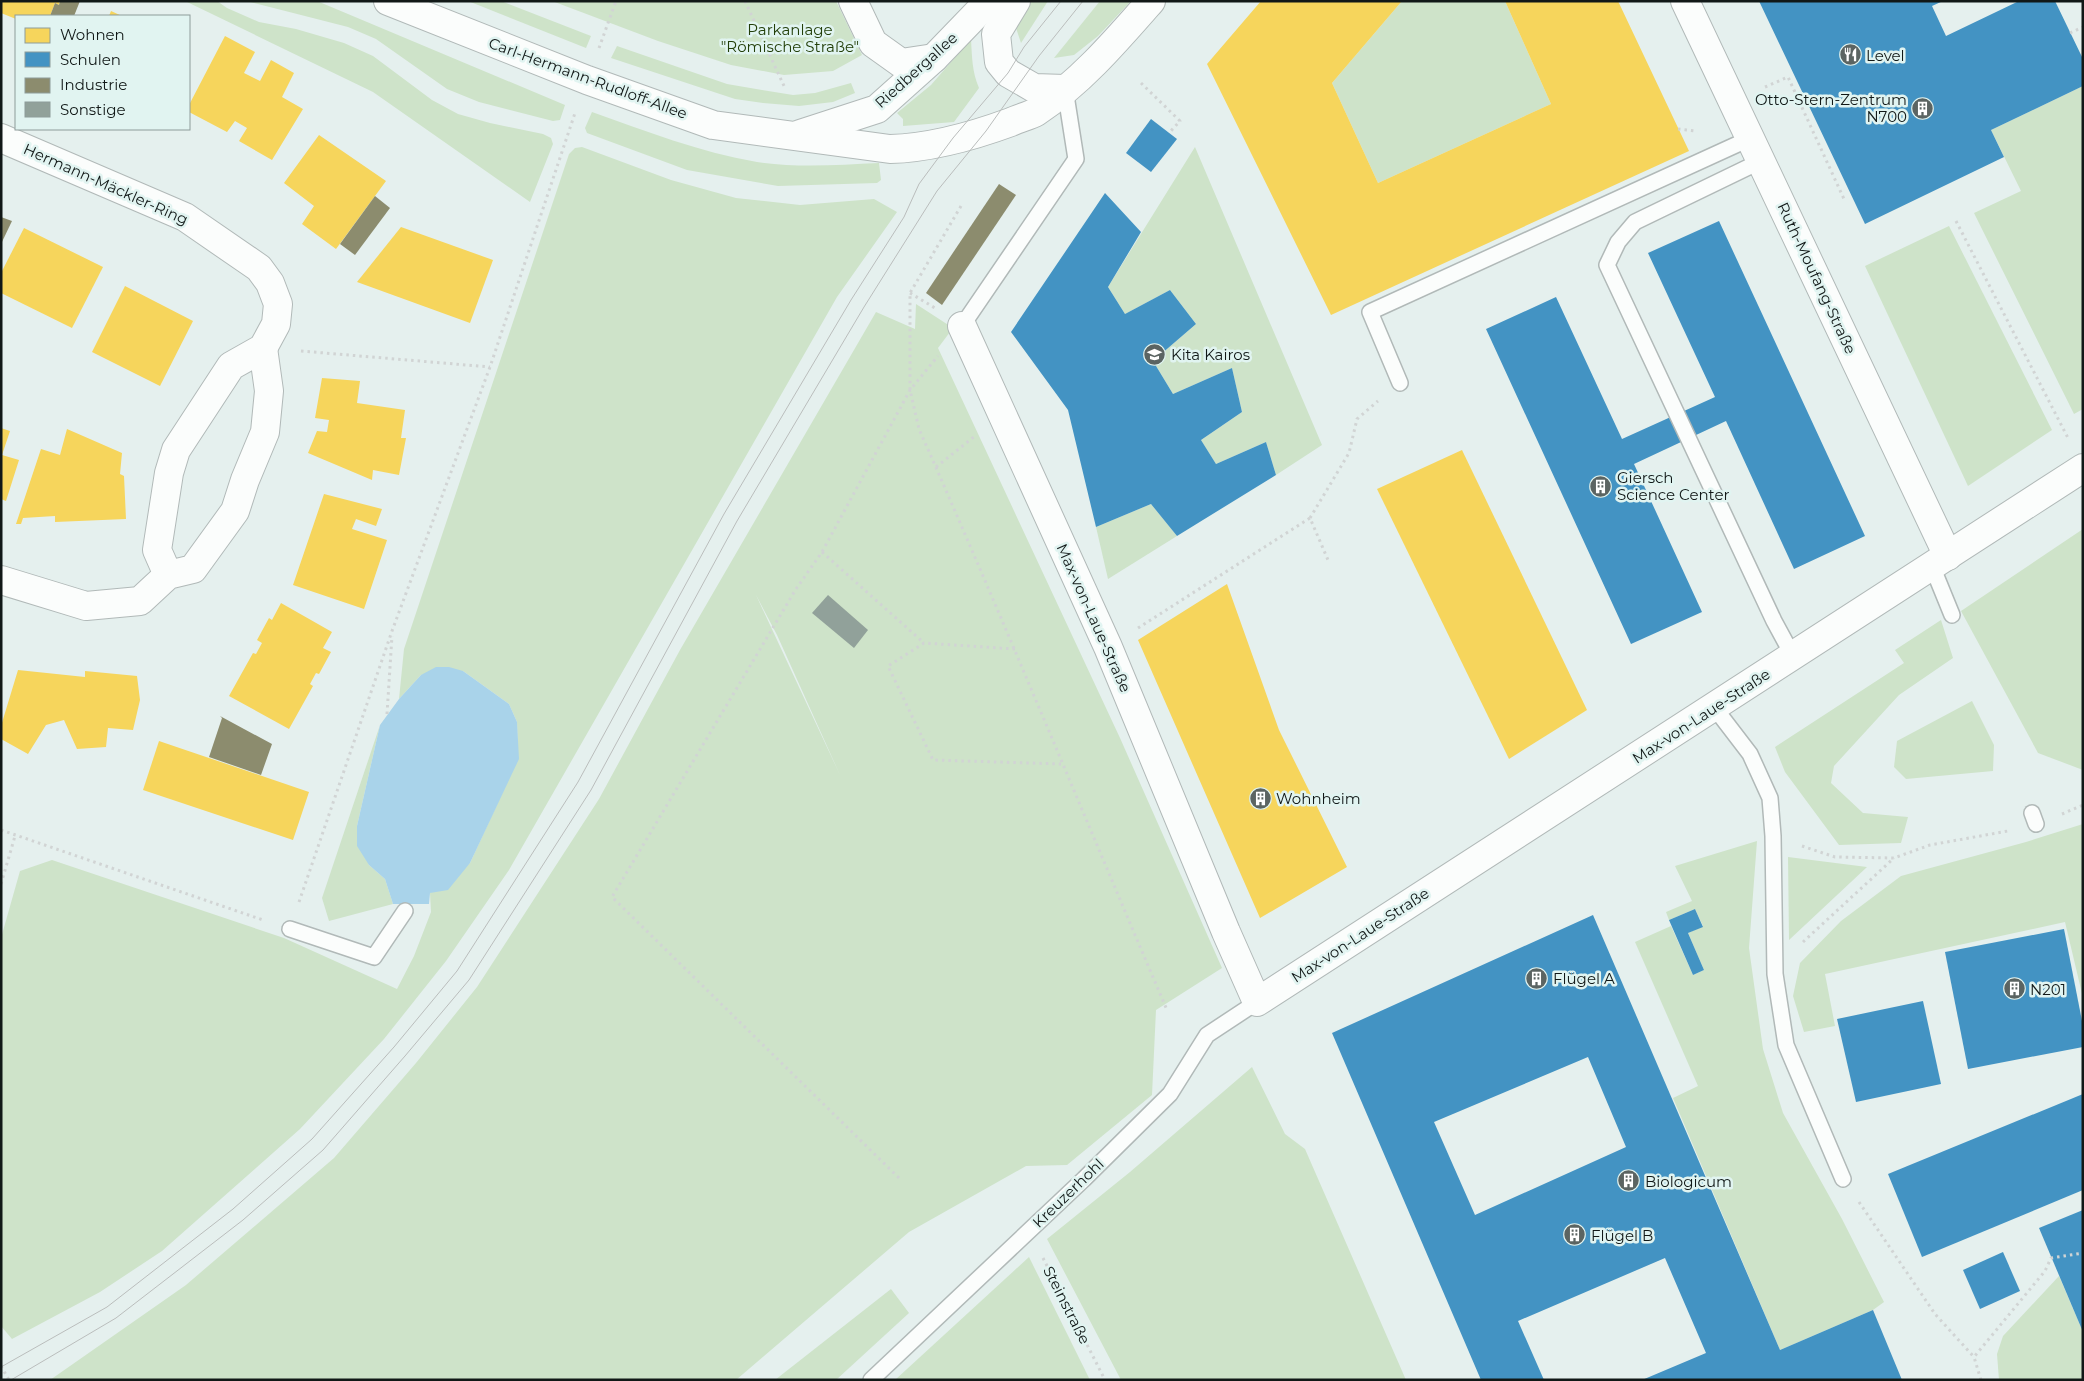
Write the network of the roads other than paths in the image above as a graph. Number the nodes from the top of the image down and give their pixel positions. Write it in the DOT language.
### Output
graph roads {
  1 [pos="388,1"];
  2 [pos="853,1"];
  3 [pos="989,1"];
  4 [pos="1016,1"];
  5 [pos="1150,1"];
  6 [pos="1685,1"];
  7 [pos="421,7"];
  8 [pos="934,58"];
  9 [pos="1065,89"];
  10 [pos="792,136"];
  11 [pos="1,138"];
  12 [pos="1756,150"];
  13 [pos="962,326"];
  14 [pos="263,348"];
  15 [pos="1400,383"];
  16 [pos="2083,468"];
  17 [pos="1940,561"];
  18 [pos="168,574"];
  19 [pos="1,580"];
  20 [pos="1952,615"];
  21 [pos="1793,656"];
  22 [pos="1714,707"];
  23 [pos="405,912"];
  24 [pos="290,929"];
  25 [pos="1257,1002"];
  26 [pos="1843,1178"];
  27 [pos="871,1380"];
  1 -- 7 [label="street, Carl-Hermann-Rudloff-Allee"];
  2 -- 8 [label="street"];
  3 -- 8 [label="street, Riedbergallee"];
  4 -- 9 [label="street"];
  5 -- 9 [label="street"];
  6 -- 12 [label="street, Ruth-Moufang-Straße"];
  7 -- 10 [label="street, Carl-Hermann-Rudloff-Allee"];
  8 -- 10 [label="street, Riedbergallee"];
  9 -- 10 [label="street"];
  9 -- 13 [label="lane"];
  11 -- 14 [label="street, Hermann-Mäckler-Ring"];
  12 -- 15 [label="lane"];
  12 -- 17 [label="street, Ruth-Moufang-Straße"];
  12 -- 21 [label="lane"];
  13 -- 25 [label="street, Max-von-Laue-Straße"];
  14 -- 18 [label="street"];
  14 -- 18 [label="street"];
  16 -- 17 [label="street, Max-von-Laue-Straße"];
  17 -- 20 [label="lane"];
  17 -- 21 [label="street, Max-von-Laue-Straße"];
  18 -- 19 [label="street"];
  21 -- 22 [label="street, Max-von-Laue-Straße"];
  22 -- 25 [label="street, Max-von-Laue-Straße"];
  22 -- 26 [label="lane"];
  23 -- 24 [label="lane"];
  25 -- 27 [label="lane, Kreuzerhohl"];
}
